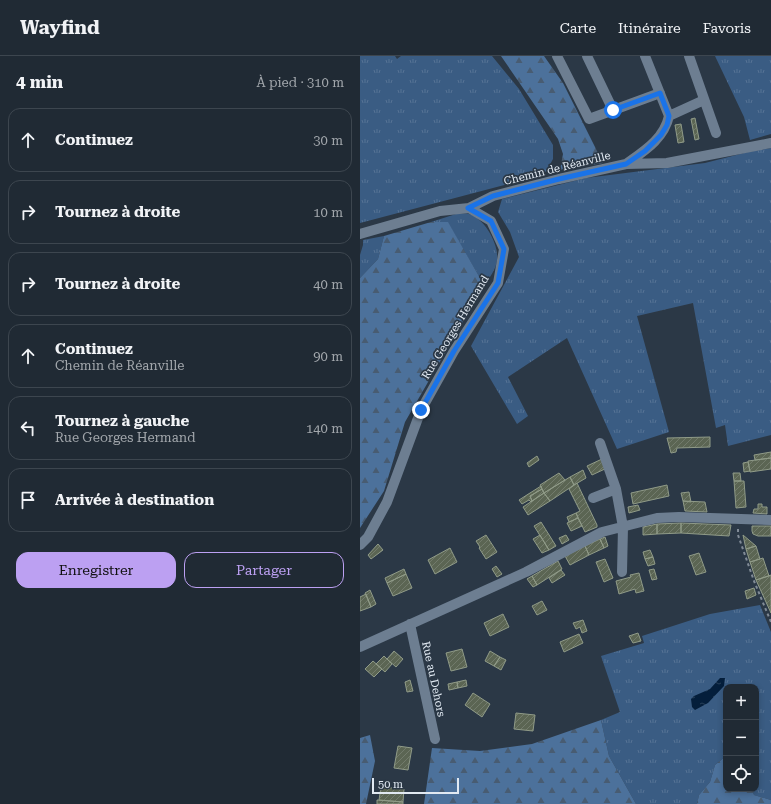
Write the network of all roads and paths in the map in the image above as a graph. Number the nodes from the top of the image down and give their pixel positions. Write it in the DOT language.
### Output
graph roads {
  1 [pos="557,56"];
  2 [pos="587,56"];
  3 [pos="645,56"];
  4 [pos="689,56"];
  5 [pos="660,93"];
  6 [pos="704,100"];
  7 [pos="613,110"];
  8 [pos="669,116"];
  9 [pos="716,133"];
  10 [pos="771,143"];
  11 [pos="626,164"];
  12 [pos="468,208"];
  13 [pos="360,234"];
  14 [pos="600,443"];
  15 [pos="616,489"];
  16 [pos="593,498"];
  17 [pos="738,520"];
  18 [pos="771,520"];
  19 [pos="623,527"];
  20 [pos="360,545"];
  21 [pos="622,572"];
  22 [pos="771,622"];
  23 [pos="410,624"];
  24 [pos="360,647"];
  25 [pos="435,739"];
  1 -- 7 [label="street"];
  2 -- 7 [label="street"];
  3 -- 5 [label="street"];
  4 -- 6 [label="street"];
  5 -- 7 [label="street"];
  5 -- 8 [label="street"];
  6 -- 8 [label="street"];
  6 -- 9 [label="street"];
  8 -- 11 [label="street"];
  10 -- 11 [label="street, Chemin de Réanville"];
  11 -- 12 [label="street, Chemin de Réanville"];
  12 -- 13 [label="street"];
  12 -- 20 [label="street, Rue Georges Hermand"];
  14 -- 15 [label="street"];
  15 -- 16 [label="street"];
  15 -- 19 [label="street"];
  17 -- 18 [label="street"];
  17 -- 19 [label="street"];
  17 -- 22 [label="path"];
  19 -- 21 [label="street"];
  19 -- 23 [label="street"];
  23 -- 24 [label="street"];
  23 -- 25 [label="street, Rue au Dehors"];
}
